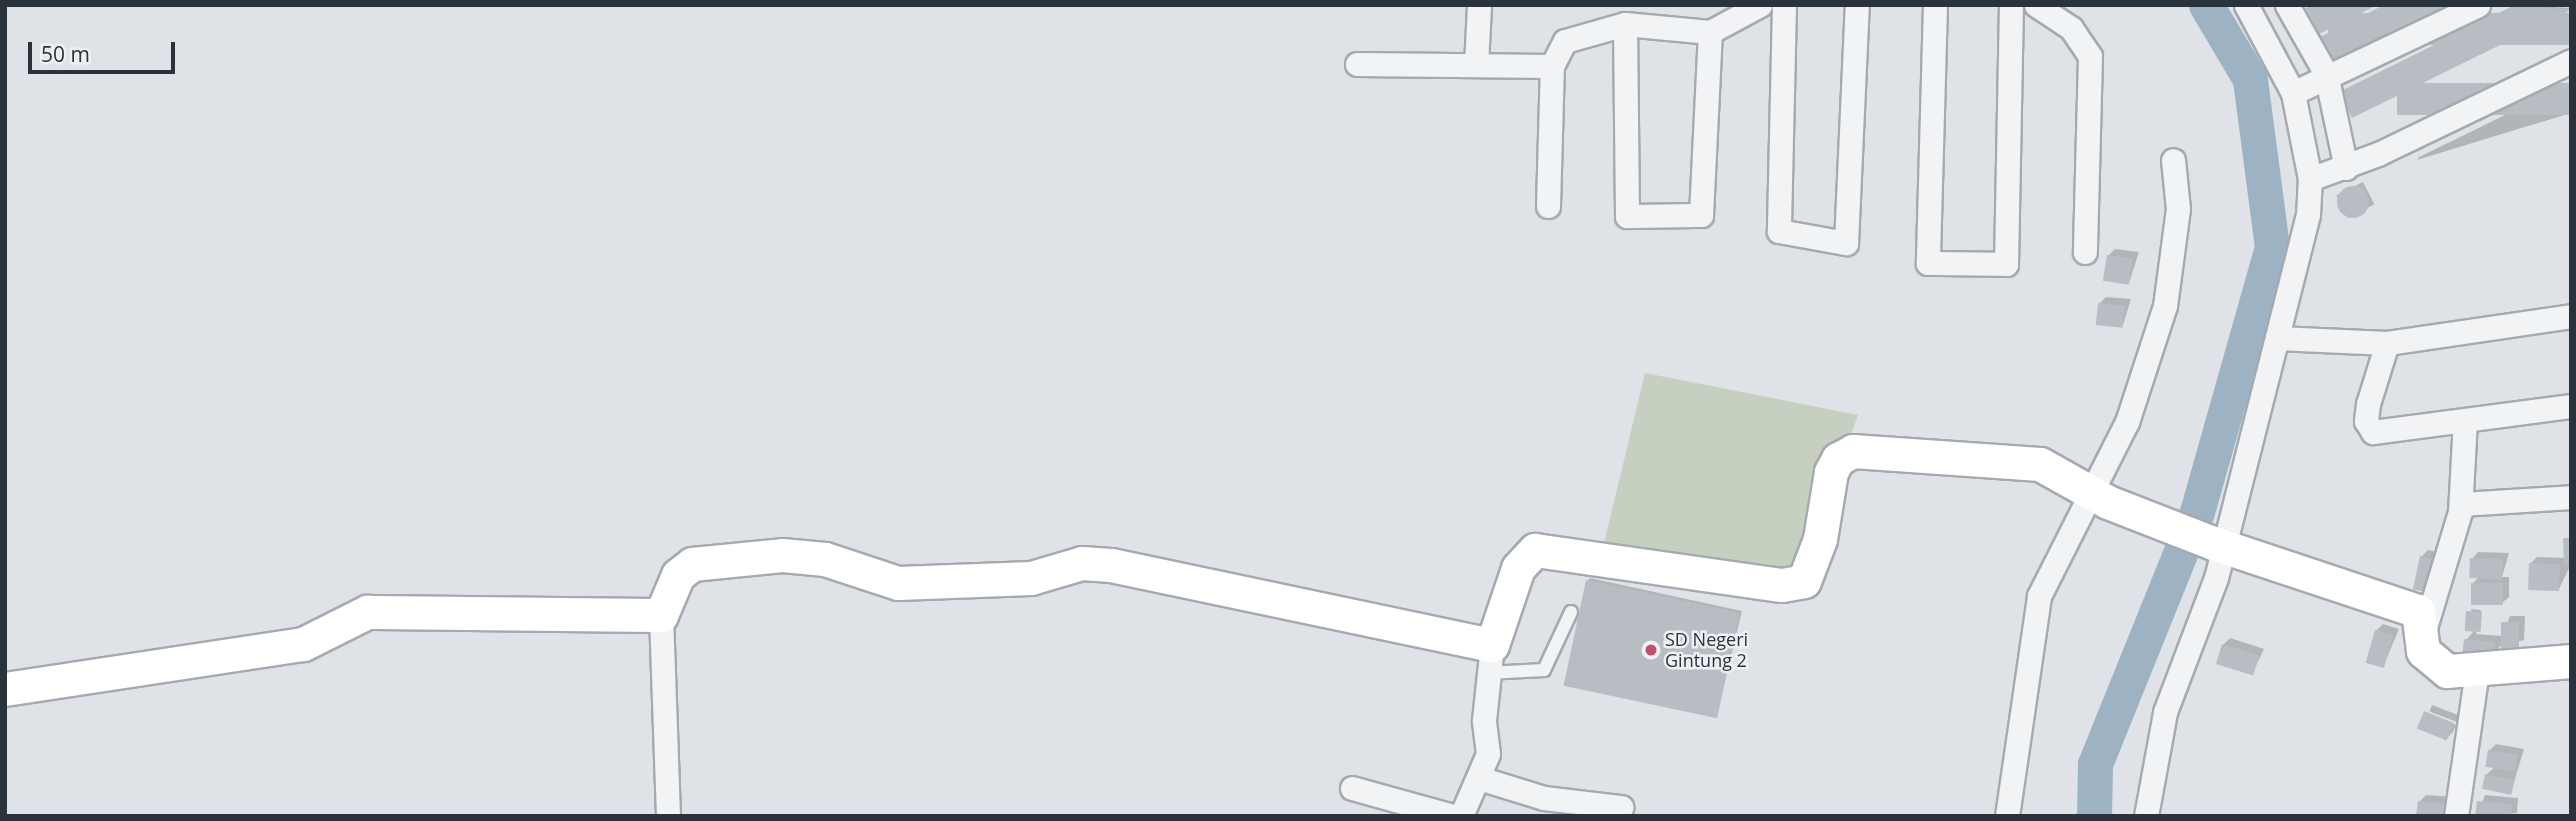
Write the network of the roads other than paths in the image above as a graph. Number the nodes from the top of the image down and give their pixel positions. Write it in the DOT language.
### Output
graph roads {
  1 [pos="1479,5"];
  2 [pos="1760,5"];
  3 [pos="1784,5"];
  4 [pos="1857,5"];
  5 [pos="1935,5"];
  6 [pos="2011,5"];
  7 [pos="2036,5"];
  8 [pos="2287,5"];
  9 [pos="2478,5"];
  10 [pos="2255,8"];
  11 [pos="1625,24"];
  12 [pos="1710,32"];
  13 [pos="2571,61"];
  14 [pos="1357,64"];
  15 [pos="1476,65"];
  16 [pos="1552,66"];
  17 [pos="2323,76"];
  18 [pos="2297,92"];
  19 [pos="2173,160"];
  20 [pos="2346,167"];
  21 [pos="2310,179"];
  22 [pos="1548,206"];
  23 [pos="2085,252"];
  24 [pos="2571,316"];
  25 [pos="2277,338"];
  26 [pos="2387,343"];
  27 [pos="2571,406"];
  28 [pos="2465,420"];
  29 [pos="2099,497"];
  30 [pos="2571,497"];
  31 [pos="2461,504"];
  32 [pos="2219,545"];
  33 [pos="1571,612"];
  34 [pos="661,615"];
  35 [pos="2424,631"];
  36 [pos="1490,659"];
  37 [pos="2571,661"];
  38 [pos="2477,671"];
  39 [pos="5,689"];
  40 [pos="1479,779"];
  41 [pos="1352,788"];
  42 [pos="1621,807"];
  43 [pos="668,816"];
  44 [pos="1453,816"];
  45 [pos="1461,816"];
  46 [pos="2007,816"];
  47 [pos="2146,816"];
  48 [pos="2456,816"];
  1 -- 15 [label="street"];
  2 -- 12 [label="street"];
  3 -- 4 [label="street"];
  5 -- 6 [label="street"];
  7 -- 23 [label="street"];
  8 -- 17 [label="street"];
  9 -- 17 [label="street"];
  10 -- 18 [label="street"];
  11 -- 12 [label="street"];
  11 -- 12 [label="street"];
  11 -- 16 [label="street"];
  13 -- 20 [label="street"];
  14 -- 15 [label="street"];
  15 -- 16 [label="street"];
  16 -- 22 [label="street"];
  17 -- 18 [label="street"];
  17 -- 20 [label="street"];
  18 -- 21 [label="street"];
  19 -- 29 [label="street"];
  20 -- 21 [label="street"];
  21 -- 25 [label="street"];
  24 -- 26 [label="street"];
  25 -- 26 [label="street"];
  25 -- 32 [label="street"];
  26 -- 28 [label="street"];
  27 -- 28 [label="street"];
  28 -- 31 [label="street"];
  29 -- 32 [label="street"];
  29 -- 36 [label="street"];
  29 -- 46 [label="street"];
  30 -- 31 [label="street"];
  31 -- 35 [label="street"];
  32 -- 35 [label="street"];
  32 -- 47 [label="street"];
  33 -- 36 [label="lane"];
  34 -- 36 [label="street"];
  34 -- 39 [label="street"];
  34 -- 43 [label="street"];
  35 -- 38 [label="street"];
  36 -- 40 [label="street"];
  37 -- 38 [label="street"];
  38 -- 48 [label="street"];
  40 -- 42 [label="street"];
  40 -- 45 [label="street"];
  41 -- 44 [label="street"];
}
